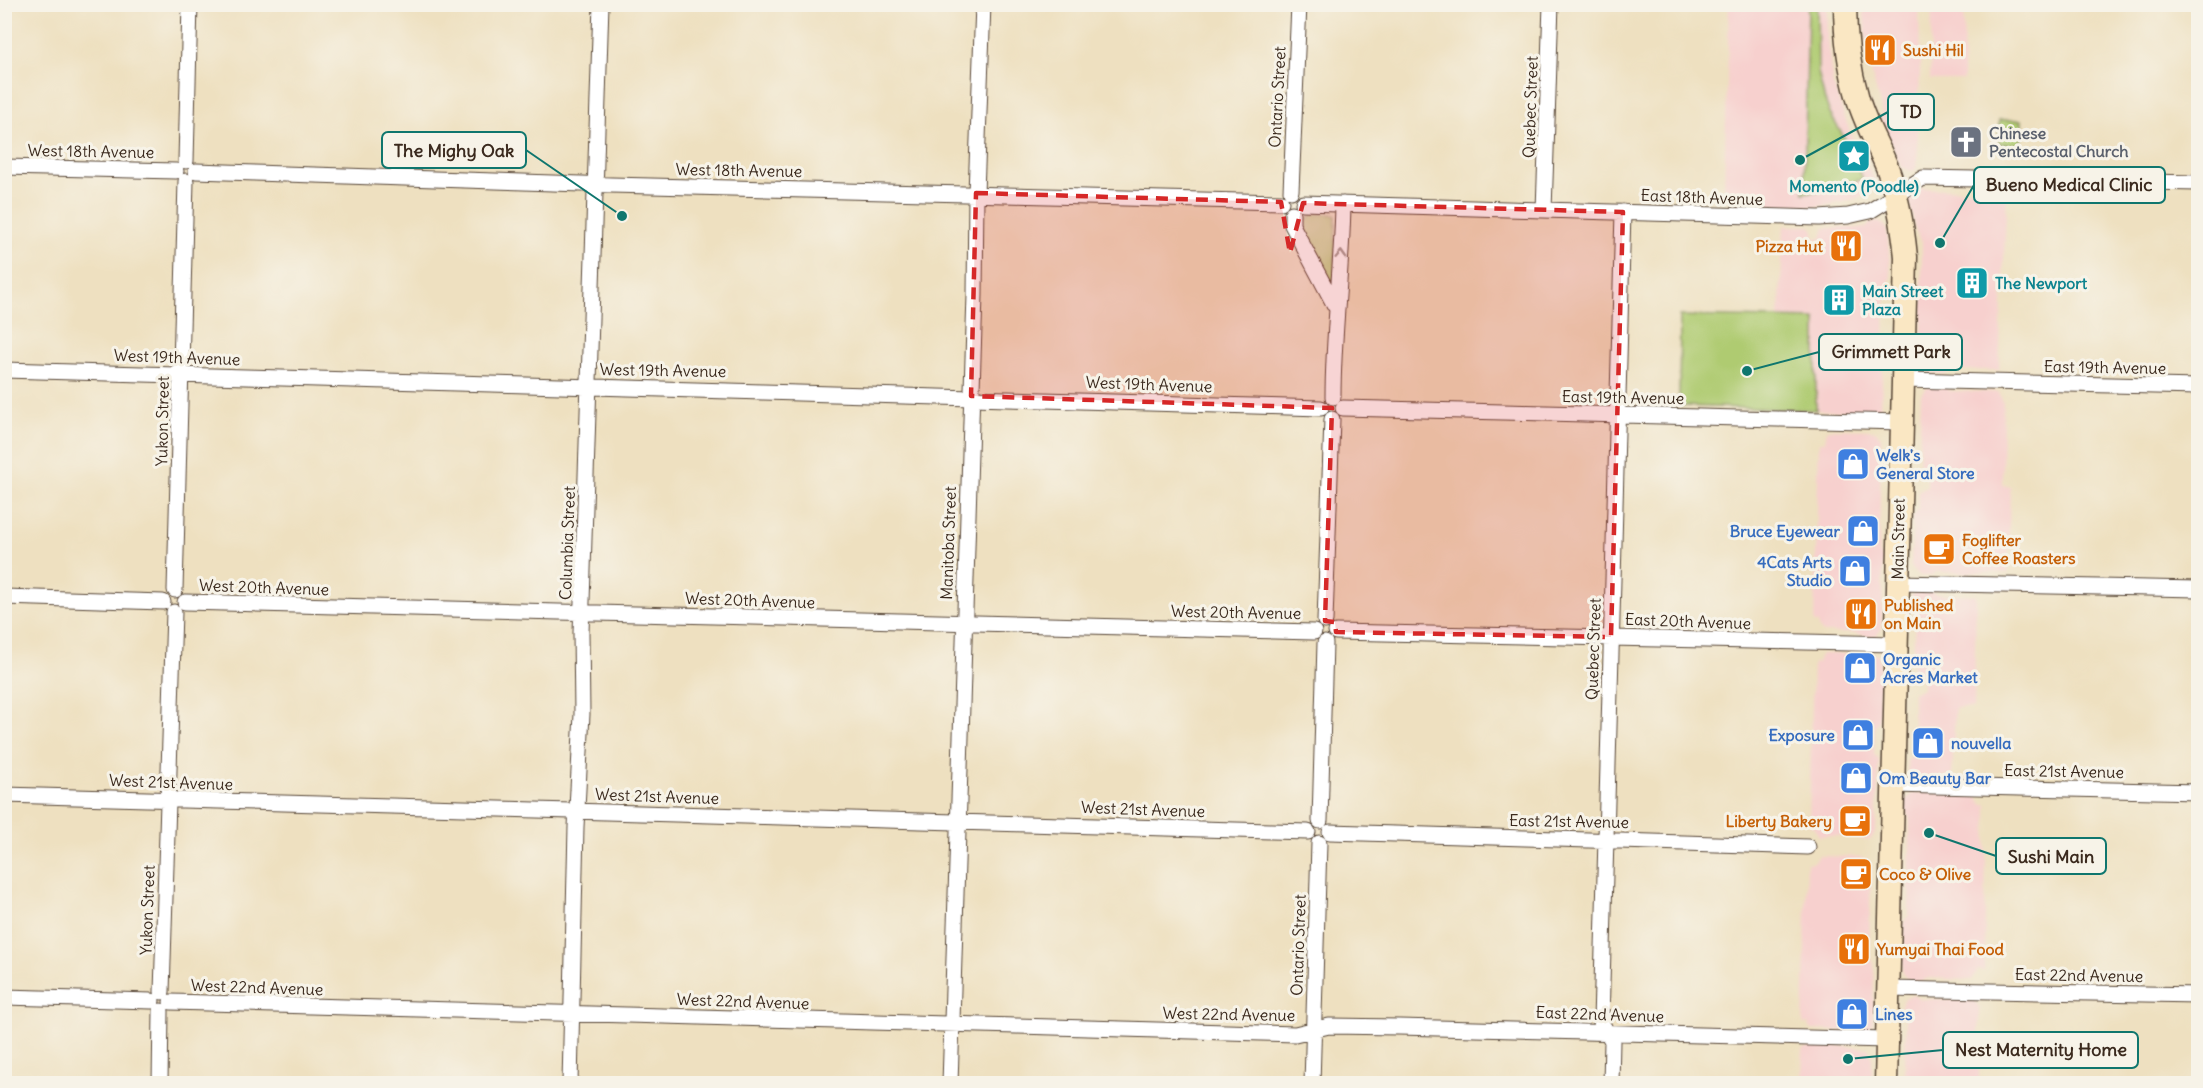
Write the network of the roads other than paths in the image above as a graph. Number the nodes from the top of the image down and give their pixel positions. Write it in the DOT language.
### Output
graph roads {
  1 [pos="190,4"];
  2 [pos="601,4"];
  3 [pos="983,4"];
  4 [pos="1299,4"];
  5 [pos="1551,4"];
  6 [pos="1845,4"];
  7 [pos="4,167"];
  8 [pos="186,171"];
  9 [pos="2199,183"];
  10 [pos="596,184"];
  11 [pos="976,193"];
  12 [pos="1896,194"];
  13 [pos="1292,202"];
  14 [pos="1343,204"];
  15 [pos="1544,210"];
  16 [pos="1623,212"];
  17 [pos="1335,306"];
  18 [pos="4,370"];
  19 [pos="181,375"];
  20 [pos="1903,380"];
  21 [pos="590,386"];
  22 [pos="2199,387"];
  23 [pos="971,396"];
  24 [pos="1332,408"];
  25 [pos="1617,415"];
  26 [pos="1901,422"];
  27 [pos="1897,583"];
  28 [pos="2199,589"];
  29 [pos="4,597"];
  30 [pos="174,605"];
  31 [pos="582,613"];
  32 [pos="964,624"];
  33 [pos="1325,632"];
  34 [pos="1611,637"];
  35 [pos="1896,644"];
  36 [pos="1892,785"];
  37 [pos="2199,792"];
  38 [pos="4,795"];
  39 [pos="168,800"];
  40 [pos="576,811"];
  41 [pos="958,822"];
  42 [pos="1319,832"];
  43 [pos="1606,840"];
  44 [pos="1808,847"];
  45 [pos="1888,989"];
  46 [pos="2199,995"];
  47 [pos="4,997"];
  48 [pos="162,1002"];
  49 [pos="572,1014"];
  50 [pos="952,1025"];
  51 [pos="1314,1030"];
  52 [pos="1606,1031"];
  53 [pos="1886,1040"];
  54 [pos="160,1083"];
  55 [pos="570,1083"];
  56 [pos="950,1083"];
  57 [pos="1312,1083"];
  58 [pos="1611,1083"];
  59 [pos="1886,1083"];
  1 -- 8 [label="street, Yukon Street"];
  2 -- 10 [label="street, Columbia Street"];
  3 -- 11 [label="street, Manitoba Street"];
  4 -- 13 [label="street, Ontario Street"];
  5 -- 15 [label="street, Quebec Street"];
  6 -- 12 [label="main road, Main Street"];
  7 -- 8 [label="street, West 18th Avenue"];
  8 -- 10 [label="street, West 18th Avenue"];
  8 -- 19 [label="street, Yukon Street"];
  9 -- 12 [label="street, East 18th Avenue"];
  10 -- 11 [label="street, West 18th Avenue"];
  10 -- 21 [label="street, Columbia Street"];
  11 -- 13 [label="street, West 18th Avenue"];
  11 -- 23 [label="street, Manitoba Street"];
  12 -- 16 [label="street, East 18th Avenue"];
  12 -- 20 [label="main road, Main Street"];
  13 -- 14 [label="street, East 18th Avenue"];
  13 -- 17 [label="street, Ontario Street"];
  14 -- 15 [label="street, East 18th Avenue"];
  17 -- 14 [label="street, Ontario Street, one-way"];
  15 -- 16 [label="street, East 18th Avenue"];
  16 -- 25 [label="street, Quebec Street"];
  17 -- 24 [label="street, Ontario Street"];
  18 -- 19 [label="street, West 19th Avenue"];
  19 -- 21 [label="street, West 19th Avenue"];
  19 -- 30 [label="street, Yukon Street"];
  20 -- 22 [label="street, East 19th Avenue"];
  20 -- 26 [label="main road, Main Street"];
  21 -- 23 [label="street, West 19th Avenue"];
  21 -- 31 [label="street, Columbia Street"];
  23 -- 24 [label="street, West 19th Avenue"];
  23 -- 32 [label="street, Manitoba Street"];
  24 -- 25 [label="street, East 19th Avenue"];
  24 -- 33 [label="street, Ontario Street"];
  25 -- 26 [label="street, East 19th Avenue"];
  25 -- 34 [label="street, Quebec Street"];
  26 -- 27 [label="main road, Main Street"];
  27 -- 28 [label="street"];
  27 -- 35 [label="main road, Main Street"];
  29 -- 30 [label="street, West 20th Avenue"];
  30 -- 31 [label="street, West 20th Avenue"];
  30 -- 39 [label="street, Yukon Street"];
  31 -- 32 [label="street, West 20th Avenue"];
  31 -- 40 [label="street, Columbia Street"];
  32 -- 33 [label="street, West 20th Avenue"];
  32 -- 41 [label="street, Manitoba Street"];
  33 -- 34 [label="street, East 20th Avenue"];
  33 -- 42 [label="street, Ontario Street"];
  34 -- 35 [label="street, East 20th Avenue"];
  34 -- 43 [label="street, Quebec Street"];
  35 -- 36 [label="main road, Main Street"];
  36 -- 37 [label="street, East 21st Avenue"];
  36 -- 45 [label="main road, Main Street"];
  38 -- 39 [label="street, West 21st Avenue"];
  39 -- 40 [label="street, West 21st Avenue"];
  39 -- 48 [label="street, Yukon Street"];
  40 -- 41 [label="street, West 21st Avenue"];
  40 -- 49 [label="street, Columbia Street"];
  41 -- 42 [label="street, West 21st Avenue"];
  41 -- 50 [label="street, Manitoba Street"];
  42 -- 43 [label="street, East 21st Avenue"];
  42 -- 51 [label="street, Ontario Street"];
  43 -- 44 [label="street, East 21st Avenue"];
  43 -- 52 [label="street, Quebec Street"];
  45 -- 46 [label="street, East 22nd Avenue"];
  45 -- 53 [label="main road, Main Street"];
  47 -- 48 [label="street, West 22nd Avenue"];
  48 -- 49 [label="street, West 22nd Avenue"];
  48 -- 54 [label="street, Yukon Street"];
  49 -- 50 [label="street, West 22nd Avenue"];
  49 -- 55 [label="street, Columbia Street"];
  50 -- 51 [label="street, West 22nd Avenue"];
  50 -- 56 [label="street, Manitoba Street"];
  51 -- 52 [label="street, East 22nd Avenue"];
  51 -- 57 [label="street, Ontario Street"];
  52 -- 53 [label="street, East 22nd Avenue"];
  52 -- 58 [label="street, Quebec Street"];
  53 -- 59 [label="main road, Main Street"];
}
